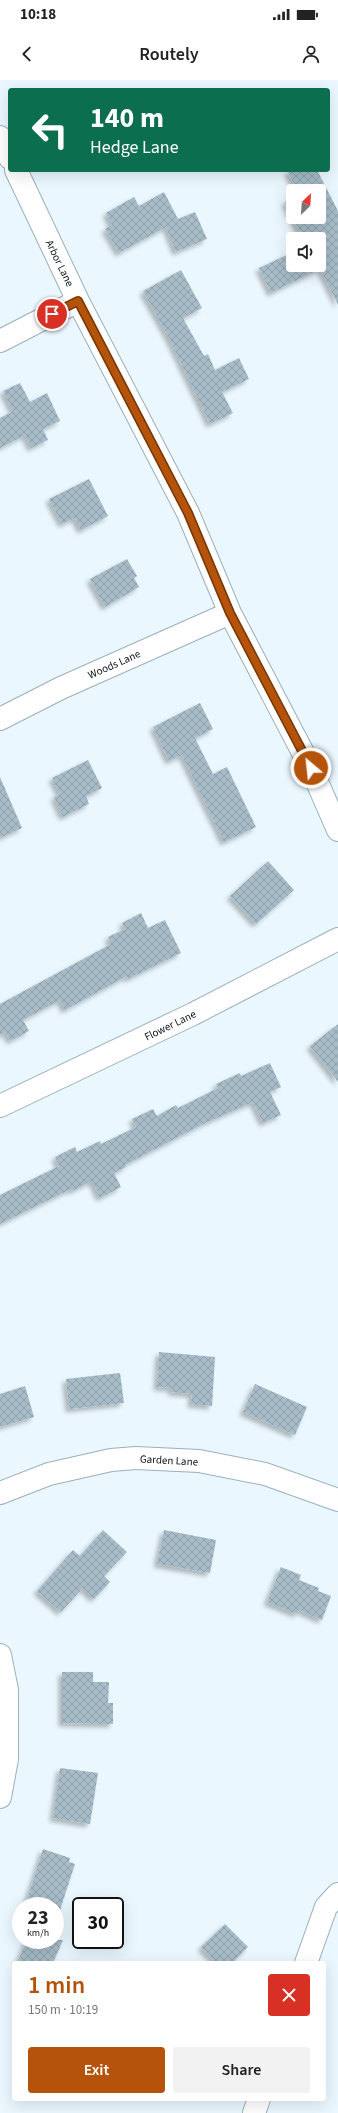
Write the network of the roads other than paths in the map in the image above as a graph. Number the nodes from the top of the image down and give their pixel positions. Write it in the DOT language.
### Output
graph roads {
  1 [pos="0,137"];
  2 [pos="8,154"];
  3 [pos="17,172"];
  4 [pos="78,301"];
  5 [pos="0,341"];
  6 [pos="230,613"];
  7 [pos="0,719"];
  8 [pos="338,830"];
  9 [pos="338,939"];
  10 [pos="0,1106"];
  11 [pos="0,1493"];
  12 [pos="338,1500"];
  13 [pos="0,1655"];
  14 [pos="0,1797"];
  15 [pos="338,1894"];
  16 [pos="307,1961"];
  17 [pos="257,2101"];
  18 [pos="254,2113"];
  1 -- 2 [label="street"];
  3 -- 4 [label="street, Arbor Lane"];
  4 -- 5 [label="street"];
  4 -- 6 [label="street, Arbor Lane"];
  6 -- 7 [label="street, Woods Lane"];
  6 -- 8 [label="street, Arbor Lane"];
  9 -- 10 [label="street, Flower Lane"];
  11 -- 12 [label="street, Garden Lane"];
  13 -- 14 [label="street"];
  15 -- 16 [label="street"];
  17 -- 18 [label="street"];
}
